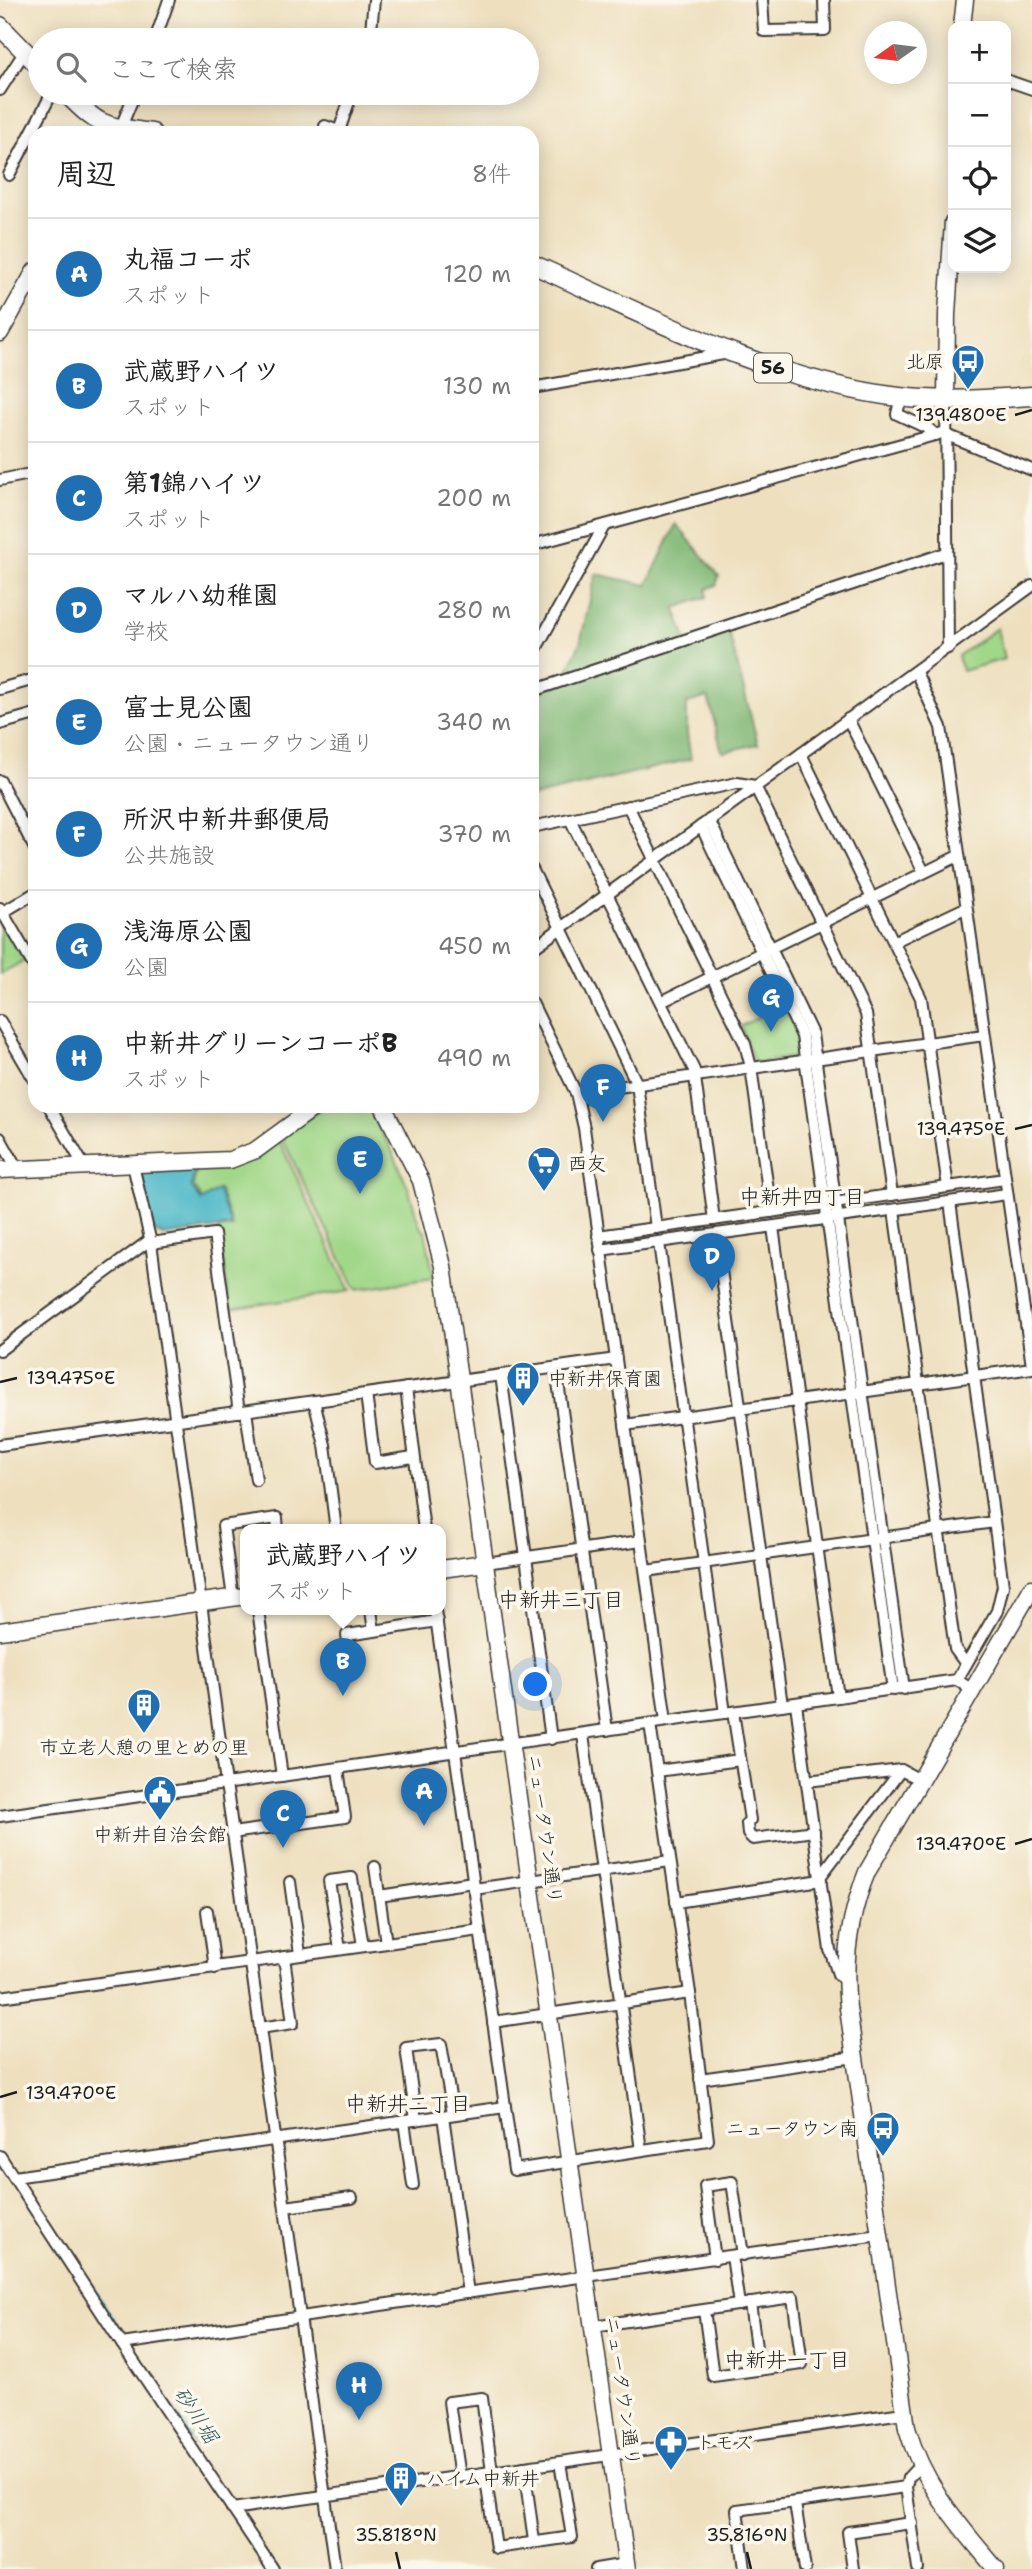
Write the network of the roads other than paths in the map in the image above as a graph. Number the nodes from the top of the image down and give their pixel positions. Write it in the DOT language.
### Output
graph roads {
  1 [pos="169,0"];
  2 [pos="374,0"];
  3 [pos="762,0"];
  4 [pos="824,0"];
  5 [pos="965,0"];
  6 [pos="963,21"];
  7 [pos="0,26"];
  8 [pos="159,28"];
  9 [pos="371,28"];
  10 [pos="25,51"];
  11 [pos="28,54"];
  12 [pos="1011,82"];
  13 [pos="1032,89"];
  14 [pos="0,90"];
  15 [pos="46,105"];
  16 [pos="78,105"];
  17 [pos="130,105"];
  18 [pos="349,105"];
  19 [pos="35,126"];
  20 [pos="104,126"];
  21 [pos="119,126"];
  22 [pos="344,126"];
  23 [pos="28,139"];
  24 [pos="9,175"];
  25 [pos="539,267"];
  26 [pos="950,273"];
  27 [pos="28,283"];
  28 [pos="0,333"];
  29 [pos="732,353"];
  30 [pos="539,387"];
  31 [pos="1032,396"];
  32 [pos="901,397"];
  33 [pos="946,399"];
  34 [pos="941,435"];
  35 [pos="1032,470"];
  36 [pos="28,474"];
  37 [pos="0,480"];
  38 [pos="604,526"];
  39 [pos="539,543"];
  40 [pos="946,553"];
  41 [pos="1032,586"];
  42 [pos="539,643"];
  43 [pos="948,648"];
  44 [pos="915,672"];
  45 [pos="28,681"];
  46 [pos="0,689"];
  47 [pos="539,689"];
  48 [pos="28,715"];
  49 [pos="848,719"];
  50 [pos="0,724"];
  51 [pos="801,754"];
  52 [pos="0,781"];
  53 [pos="755,786"];
  54 [pos="628,806"];
  55 [pos="570,819"];
  56 [pos="705,823"];
  57 [pos="539,826"];
  58 [pos="28,835"];
  59 [pos="958,856"];
  60 [pos="654,859"];
  61 [pos="924,872"];
  62 [pos="539,883"];
  63 [pos="608,894"];
  64 [pos="28,897"];
  65 [pos="873,897"];
  66 [pos="965,908"];
  67 [pos="1,911"];
  68 [pos="822,922"];
  69 [pos="561,928"];
  70 [pos="895,941"];
  71 [pos="539,944"];
  72 [pos="767,949"];
  73 [pos="28,956"];
  74 [pos="712,976"];
  75 [pos="661,1002"];
  76 [pos="539,1017"];
  77 [pos="0,1021"];
  78 [pos="984,1035"];
  79 [pos="927,1043"];
  80 [pos="872,1051"];
  81 [pos="810,1060"];
  82 [pos="751,1067"];
  83 [pos="28,1068"];
  84 [pos="694,1076"];
  85 [pos="637,1084"];
  86 [pos="576,1093"];
  87 [pos="53,1113"];
  88 [pos="306,1113"];
  89 [pos="387,1113"];
  90 [pos="0,1138"];
  91 [pos="133,1165"];
  92 [pos="83,1167"];
  93 [pos="0,1170"];
  94 [pos="18,1170"];
  95 [pos="1005,1179"];
  96 [pos="948,1186"];
  97 [pos="1007,1194"];
  98 [pos="892,1195"];
  99 [pos="950,1202"];
  100 [pos="831,1204"];
  101 [pos="894,1210"];
  102 [pos="771,1212"];
  103 [pos="833,1218"];
  104 [pos="714,1220"];
  105 [pos="773,1227"];
  106 [pos="656,1228"];
  107 [pos="716,1235"];
  108 [pos="598,1236"];
  109 [pos="151,1241"];
  110 [pos="659,1243"];
  111 [pos="600,1250"];
  112 [pos="0,1350"];
  113 [pos="615,1359"];
  114 [pos="1032,1367"];
  115 [pos="556,1368"];
  116 [pos="500,1375"];
  117 [pos="974,1376"];
  118 [pos="460,1381"];
  119 [pos="918,1384"];
  120 [pos="405,1388"];
  121 [pos="857,1393"];
  122 [pos="366,1394"];
  123 [pos="314,1401"];
  124 [pos="796,1401"];
  125 [pos="740,1409"];
  126 [pos="243,1411"];
  127 [pos="684,1416"];
  128 [pos="175,1422"];
  129 [pos="625,1425"];
  130 [pos="0,1445"];
  131 [pos="413,1457"];
  132 [pos="256,1480"];
  133 [pos="995,1522"];
  134 [pos="278,1524"];
  135 [pos="335,1524"];
  136 [pos="423,1524"];
  137 [pos="938,1531"];
  138 [pos="877,1540"];
  139 [pos="640,1541"];
  140 [pos="583,1549"];
  141 [pos="817,1549"];
  142 [pos="761,1555"];
  143 [pos="525,1556"];
  144 [pos="485,1563"];
  145 [pos="705,1563"];
  146 [pos="446,1568"];
  147 [pos="646,1571"];
  148 [pos="1032,1588"];
  149 [pos="239,1597"];
  150 [pos="201,1602"];
  151 [pos="259,1615"];
  152 [pos="372,1615"];
  153 [pos="436,1616"];
  154 [pos="0,1631"];
  155 [pos="374,1631"];
  156 [pos="351,1660"];
  157 [pos="966,1664"];
  158 [pos="957,1680"];
  159 [pos="899,1689"];
  160 [pos="972,1690"];
  161 [pos="838,1698"];
  162 [pos="796,1704"];
  163 [pos="782,1705"];
  164 [pos="729,1713"];
  165 [pos="666,1721"];
  166 [pos="650,1724"];
  167 [pos="607,1730"];
  168 [pos="583,1735"];
  169 [pos="551,1739"];
  170 [pos="511,1744"];
  171 [pos="455,1752"];
  172 [pos="740,1760"];
  173 [pos="338,1769"];
  174 [pos="901,1770"];
  175 [pos="657,1771"];
  176 [pos="282,1776"];
  177 [pos="920,1780"];
  178 [pos="807,1781"];
  179 [pos="226,1785"];
  180 [pos="0,1816"];
  181 [pos="814,1831"];
  182 [pos="232,1833"];
  183 [pos="670,1861"];
  184 [pos="375,1867"];
  185 [pos="603,1870"];
  186 [pos="821,1879"];
  187 [pos="530,1880"];
  188 [pos="290,1882"];
  189 [pos="473,1886"];
  190 [pos="379,1896"];
  191 [pos="676,1902"];
  192 [pos="207,1911"];
  193 [pos="480,1930"];
  194 [pos="386,1943"];
  195 [pos="363,1946"];
  196 [pos="340,1949"];
  197 [pos="300,1954"];
  198 [pos="284,1957"];
  199 [pos="251,1962"];
  200 [pos="215,1968"];
  201 [pos="846,1983"];
  202 [pos="690,1993"];
  203 [pos="0,1997"];
  204 [pos="620,2002"];
  205 [pos="549,2014"];
  206 [pos="493,2022"];
  207 [pos="260,2028"];
  208 [pos="855,2057"];
  209 [pos="700,2079"];
  210 [pos="505,2107"];
  211 [pos="448,2115"];
  212 [pos="410,2120"];
  213 [pos="275,2140"];
  214 [pos="641,2150"];
  215 [pos="0,2156"];
  216 [pos="570,2160"];
  217 [pos="13,2177"];
  218 [pos="413,2185"];
  219 [pos="352,2198"];
  220 [pos="285,2207"];
  221 [pos="879,2235"];
  222 [pos="737,2256"];
  223 [pos="715,2259"];
  224 [pos="585,2277"];
  225 [pos="468,2293"];
  226 [pos="745,2304"];
  227 [pos="704,2310"];
  228 [pos="300,2317"];
  229 [pos="593,2326"];
  230 [pos="122,2344"];
  231 [pos="759,2370"];
  232 [pos="903,2413"];
  233 [pos="611,2454"];
  234 [pos="560,2462"];
  235 [pos="920,2466"];
  236 [pos="524,2467"];
  237 [pos="489,2472"];
  238 [pos="460,2477"];
  239 [pos="906,2487"];
  240 [pos="325,2495"];
  241 [pos="795,2503"];
  242 [pos="232,2509"];
  243 [pos="912,2523"];
  244 [pos="534,2542"];
  245 [pos="626,2567"];
  246 [pos="273,2569"];
  247 [pos="335,2569"];
  248 [pos="596,2569"];
  249 [pos="745,2569"];
  250 [pos="805,2569"];
  251 [pos="853,2569"];
  252 [pos="918,2569"];
  253 [pos="996,2569"];
  1 -- 8 [label="street"];
  2 -- 9 [label="street"];
  3 -- 4 [label="street"];
  5 -- 6 [label="street"];
  7 -- 10 [label="main road"];
  10 -- 11 [label="main road"];
  10 -- 14 [label="street"];
  12 -- 13 [label="street"];
  15 -- 19 [label="street"];
  16 -- 20 [label="main road"];
  17 -- 21 [label="street"];
  18 -- 22 [label="street"];
  23 -- 24 [label="street"];
  25 -- 29 [label="main road, 56"];
  26 -- 33 [label="street"];
  27 -- 28 [label="street"];
  29 -- 30 [label="street"];
  29 -- 32 [label="main road, 56"];
  31 -- 33 [label="main road, 56"];
  32 -- 33 [label="main road, 56"];
  32 -- 34 [label="street"];
  33 -- 34 [label="street"];
  34 -- 35 [label="street"];
  34 -- 38 [label="street"];
  34 -- 40 [label="street"];
  36 -- 37 [label="street"];
  38 -- 39 [label="street"];
  38 -- 42 [label="street"];
  40 -- 43 [label="street"];
  40 -- 47 [label="street"];
  41 -- 43 [label="street"];
  43 -- 44 [label="street"];
  44 -- 49 [label="street"];
  44 -- 59 [label="street"];
  45 -- 46 [label="street"];
  48 -- 50 [label="street"];
  49 -- 51 [label="street"];
  49 -- 61 [label="street"];
  51 -- 53 [label="street"];
  51 -- 65 [label="street"];
  52 -- 58 [label="street"];
  53 -- 54 [label="street"];
  53 -- 56 [label="street"];
  53 -- 68 [label="street"];
  54 -- 55 [label="street"];
  54 -- 60 [label="street"];
  55 -- 57 [label="street"];
  55 -- 63 [label="street"];
  56 -- 60 [label="street"];
  56 -- 72 [label="street"];
  59 -- 61 [label="street"];
  59 -- 66 [label="street"];
  60 -- 63 [label="street"];
  60 -- 74 [label="street"];
  61 -- 65 [label="street"];
  62 -- 69 [label="street"];
  63 -- 69 [label="street"];
  63 -- 75 [label="street"];
  64 -- 67 [label="street"];
  65 -- 68 [label="street"];
  65 -- 70 [label="street"];
  66 -- 70 [label="street"];
  66 -- 78 [label="street"];
  67 -- 73 [label="street"];
  68 -- 72 [label="street"];
  68 -- 80 [label="street"];
  69 -- 71 [label="street"];
  69 -- 85 [label="street"];
  70 -- 79 [label="street"];
  72 -- 74 [label="street"];
  72 -- 81 [label="street"];
  74 -- 75 [label="street"];
  74 -- 82 [label="street"];
  75 -- 84 [label="street"];
  76 -- 86 [label="street"];
  77 -- 83 [label="street"];
  78 -- 79 [label="street"];
  78 -- 95 [label="street"];
  79 -- 80 [label="street"];
  79 -- 96 [label="street"];
  80 -- 81 [label="street"];
  80 -- 98 [label="street"];
  81 -- 82 [label="street"];
  81 -- 100 [label="street"];
  82 -- 84 [label="street"];
  82 -- 102 [label="street"];
  84 -- 85 [label="street"];
  84 -- 104 [label="street"];
  85 -- 86 [label="street"];
  85 -- 106 [label="street"];
  86 -- 108 [label="street"];
  87 -- 92 [label="street"];
  88 -- 91 [label="street"];
  89 -- 118 [label="street, ニュータウン通り"];
  90 -- 94 [label="street"];
  91 -- 92 [label="street"];
  91 -- 109 [label="street"];
  92 -- 94 [label="street"];
  93 -- 94 [label="street"];
  95 -- 96 [label="street"];
  95 -- 97 [label="street"];
  96 -- 98 [label="street"];
  97 -- 99 [label="street"];
  97 -- 114 [label="street"];
  98 -- 100 [label="street"];
  99 -- 101 [label="street"];
  99 -- 117 [label="street"];
  100 -- 102 [label="street"];
  100 -- 103 [label="street"];
  101 -- 103 [label="street"];
  101 -- 119 [label="street"];
  102 -- 104 [label="street"];
  103 -- 105 [label="street"];
  103 -- 121 [label="street"];
  104 -- 106 [label="street"];
  105 -- 107 [label="street"];
  105 -- 124 [label="street"];
  106 -- 108 [label="street"];
  107 -- 110 [label="street"];
  107 -- 125 [label="street"];
  108 -- 111 [label="street"];
  109 -- 112 [label="street"];
  109 -- 126 [label="street"];
  109 -- 128 [label="street"];
  110 -- 111 [label="street"];
  110 -- 127 [label="street"];
  111 -- 113 [label="street"];
  113 -- 115 [label="street"];
  113 -- 129 [label="street"];
  114 -- 117 [label="street"];
  115 -- 116 [label="street"];
  115 -- 140 [label="street"];
  116 -- 118 [label="street"];
  116 -- 143 [label="street"];
  117 -- 119 [label="street"];
  117 -- 133 [label="street"];
  118 -- 120 [label="street"];
  118 -- 144 [label="street, ニュータウン通り"];
  119 -- 121 [label="street"];
  119 -- 137 [label="street"];
  120 -- 122 [label="street"];
  120 -- 131 [label="street"];
  121 -- 124 [label="street"];
  121 -- 138 [label="street"];
  122 -- 123 [label="street"];
  122 -- 131 [label="street"];
  123 -- 126 [label="street"];
  123 -- 135 [label="street"];
  124 -- 125 [label="street"];
  124 -- 141 [label="street"];
  125 -- 127 [label="street"];
  125 -- 142 [label="street"];
  126 -- 128 [label="street"];
  126 -- 132 [label="street"];
  127 -- 129 [label="street"];
  127 -- 145 [label="street"];
  128 -- 130 [label="street"];
  128 -- 150 [label="street"];
  129 -- 139 [label="street"];
  131 -- 136 [label="street"];
  133 -- 137 [label="street"];
  133 -- 157 [label="street"];
  134 -- 149 [label="street"];
  137 -- 138 [label="street"];
  137 -- 157 [label="street"];
  138 -- 141 [label="street"];
  138 -- 159 [label="street"];
  139 -- 140 [label="street"];
  139 -- 147 [label="street"];
  140 -- 143 [label="street"];
  140 -- 167 [label="street"];
  141 -- 142 [label="street"];
  141 -- 161 [label="street"];
  142 -- 145 [label="street"];
  142 -- 163 [label="street"];
  143 -- 144 [label="street"];
  143 -- 169 [label="street"];
  144 -- 146 [label="street"];
  144 -- 170 [label="street, ニュータウン通り"];
  145 -- 147 [label="street"];
  145 -- 164 [label="street"];
  147 -- 165 [label="street"];
  148 -- 160 [label="street"];
  149 -- 150 [label="street"];
  150 -- 154 [label="street"];
  150 -- 179 [label="street"];
  151 -- 176 [label="street"];
  152 -- 155 [label="street"];
  153 -- 155 [label="street"];
  153 -- 171 [label="street"];
  155 -- 156 [label="street"];
  157 -- 158 [label="street"];
  158 -- 159 [label="street"];
  158 -- 160 [label="street"];
  159 -- 161 [label="street"];
  160 -- 177 [label="street"];
  161 -- 162 [label="street"];
  162 -- 163 [label="street"];
  162 -- 178 [label="street"];
  163 -- 164 [label="street"];
  164 -- 165 [label="street"];
  164 -- 172 [label="street"];
  165 -- 166 [label="street"];
  166 -- 167 [label="street"];
  166 -- 175 [label="street"];
  167 -- 168 [label="street"];
  168 -- 169 [label="street"];
  168 -- 185 [label="street"];
  169 -- 170 [label="street"];
  170 -- 171 [label="street"];
  170 -- 187 [label="street, ニュータウン通り"];
  171 -- 173 [label="street"];
  171 -- 189 [label="street"];
  172 -- 175 [label="street"];
  172 -- 181 [label="street"];
  173 -- 176 [label="street"];
  173 -- 182 [label="street"];
  174 -- 177 [label="street"];
  174 -- 178 [label="street"];
  174 -- 186 [label="street"];
  175 -- 183 [label="street"];
  176 -- 179 [label="street"];
  177 -- 201 [label="street"];
  178 -- 181 [label="street"];
  179 -- 180 [label="street"];
  179 -- 182 [label="street"];
  181 -- 186 [label="street"];
  182 -- 199 [label="street"];
  183 -- 185 [label="street"];
  183 -- 191 [label="street"];
  184 -- 190 [label="street"];
  185 -- 187 [label="street"];
  185 -- 204 [label="street"];
  186 -- 191 [label="street"];
  186 -- 201 [label="street"];
  187 -- 189 [label="street"];
  187 -- 205 [label="street, ニュータウン通り"];
  188 -- 197 [label="street"];
  189 -- 190 [label="street"];
  189 -- 193 [label="street"];
  190 -- 194 [label="street"];
  191 -- 202 [label="street"];
  192 -- 200 [label="street"];
  193 -- 194 [label="street"];
  193 -- 206 [label="street"];
  194 -- 195 [label="street"];
  195 -- 196 [label="street"];
  195 -- 196 [label="street"];
  196 -- 197 [label="street"];
  197 -- 198 [label="street"];
  198 -- 199 [label="street"];
  198 -- 207 [label="street"];
  199 -- 200 [label="street"];
  199 -- 207 [label="street"];
  200 -- 203 [label="street"];
  201 -- 208 [label="street"];
  202 -- 204 [label="street"];
  202 -- 209 [label="street"];
  204 -- 205 [label="street"];
  204 -- 214 [label="street"];
  205 -- 206 [label="street"];
  205 -- 216 [label="street, ニュータウン通り"];
  206 -- 210 [label="street"];
  207 -- 213 [label="street"];
  208 -- 209 [label="street"];
  208 -- 221 [label="street"];
  209 -- 214 [label="street"];
  210 -- 211 [label="street"];
  210 -- 216 [label="street"];
  211 -- 212 [label="street"];
  211 -- 212 [label="street"];
  211 -- 225 [label="street"];
  212 -- 213 [label="street"];
  212 -- 218 [label="street"];
  213 -- 217 [label="street"];
  213 -- 220 [label="street"];
  214 -- 216 [label="street"];
  215 -- 217 [label="street"];
  216 -- 224 [label="street, ニュータウン通り"];
  217 -- 230 [label="street"];
  219 -- 220 [label="street"];
  220 -- 228 [label="street"];
  221 -- 222 [label="street"];
  221 -- 232 [label="street"];
  222 -- 223 [label="street"];
  222 -- 223 [label="street"];
  222 -- 226 [label="street"];
  223 -- 224 [label="street"];
  224 -- 225 [label="street"];
  224 -- 229 [label="street, ニュータウン通り"];
  225 -- 228 [label="street"];
  226 -- 227 [label="street"];
  226 -- 231 [label="street"];
  226 -- 231 [label="street"];
  227 -- 229 [label="street"];
  227 -- 231 [label="street"];
  228 -- 230 [label="street"];
  228 -- 240 [label="street"];
  229 -- 233 [label="street, ニュータウン通り"];
  230 -- 242 [label="street"];
  232 -- 233 [label="street"];
  232 -- 235 [label="street"];
  233 -- 234 [label="street"];
  233 -- 245 [label="street, ニュータウン通り"];
  234 -- 236 [label="street"];
  234 -- 244 [label="street"];
  235 -- 239 [label="street"];
  235 -- 253 [label="street"];
  236 -- 237 [label="street"];
  236 -- 244 [label="street"];
  237 -- 238 [label="street"];
  237 -- 238 [label="street"];
  237 -- 244 [label="street"];
  238 -- 240 [label="street"];
  239 -- 241 [label="street"];
  239 -- 243 [label="street"];
  240 -- 242 [label="street"];
  240 -- 247 [label="street"];
  241 -- 249 [label="street"];
  241 -- 250 [label="street"];
  242 -- 246 [label="street"];
  243 -- 251 [label="street"];
  243 -- 252 [label="street"];
  245 -- 248 [label="street"];
}
